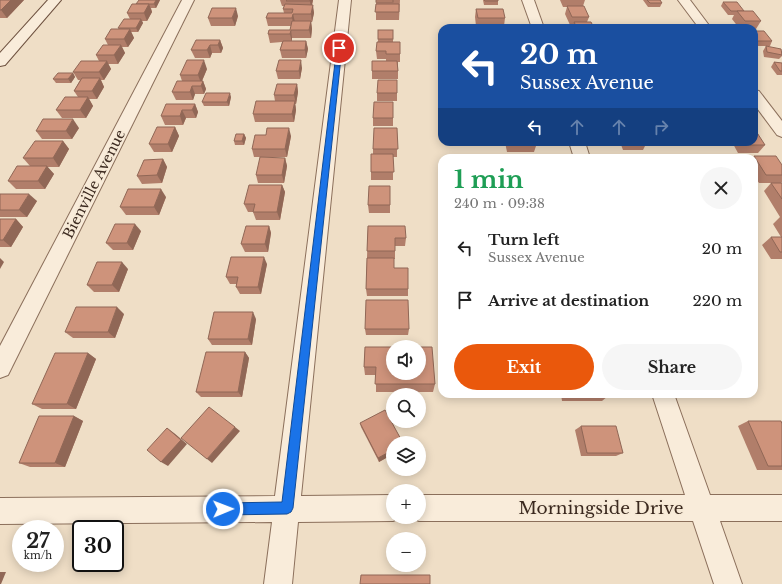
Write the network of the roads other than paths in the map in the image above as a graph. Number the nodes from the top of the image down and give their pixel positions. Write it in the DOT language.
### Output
graph roads {
  1 [pos="55,0"];
  2 [pos="188,0"];
  3 [pos="345,0"];
  4 [pos="528,0"];
  5 [pos="684,0"];
  6 [pos="537,24"];
  7 [pos="702,24"];
  8 [pos="0,62"];
  9 [pos="758,99"];
  10 [pos="782,132"];
  11 [pos="0,368"];
  12 [pos="664,398"];
  13 [pos="287,508"];
  14 [pos="386,508"];
  15 [pos="426,508"];
  16 [pos="702,508"];
  17 [pos="782,508"];
  18 [pos="0,511"];
  19 [pos="278,584"];
  20 [pos="728,584"];
  1 -- 8 [label="street"];
  2 -- 11 [label="street, Bienville Avenue"];
  3 -- 13 [label="street"];
  4 -- 6 [label="street"];
  5 -- 7 [label="street"];
  9 -- 10 [label="street"];
  12 -- 16 [label="street"];
  13 -- 14 [label="street"];
  13 -- 18 [label="street"];
  13 -- 19 [label="street"];
  15 -- 16 [label="street, Morningside Drive"];
  16 -- 17 [label="street, Morningside Drive"];
  16 -- 20 [label="street"];
}
